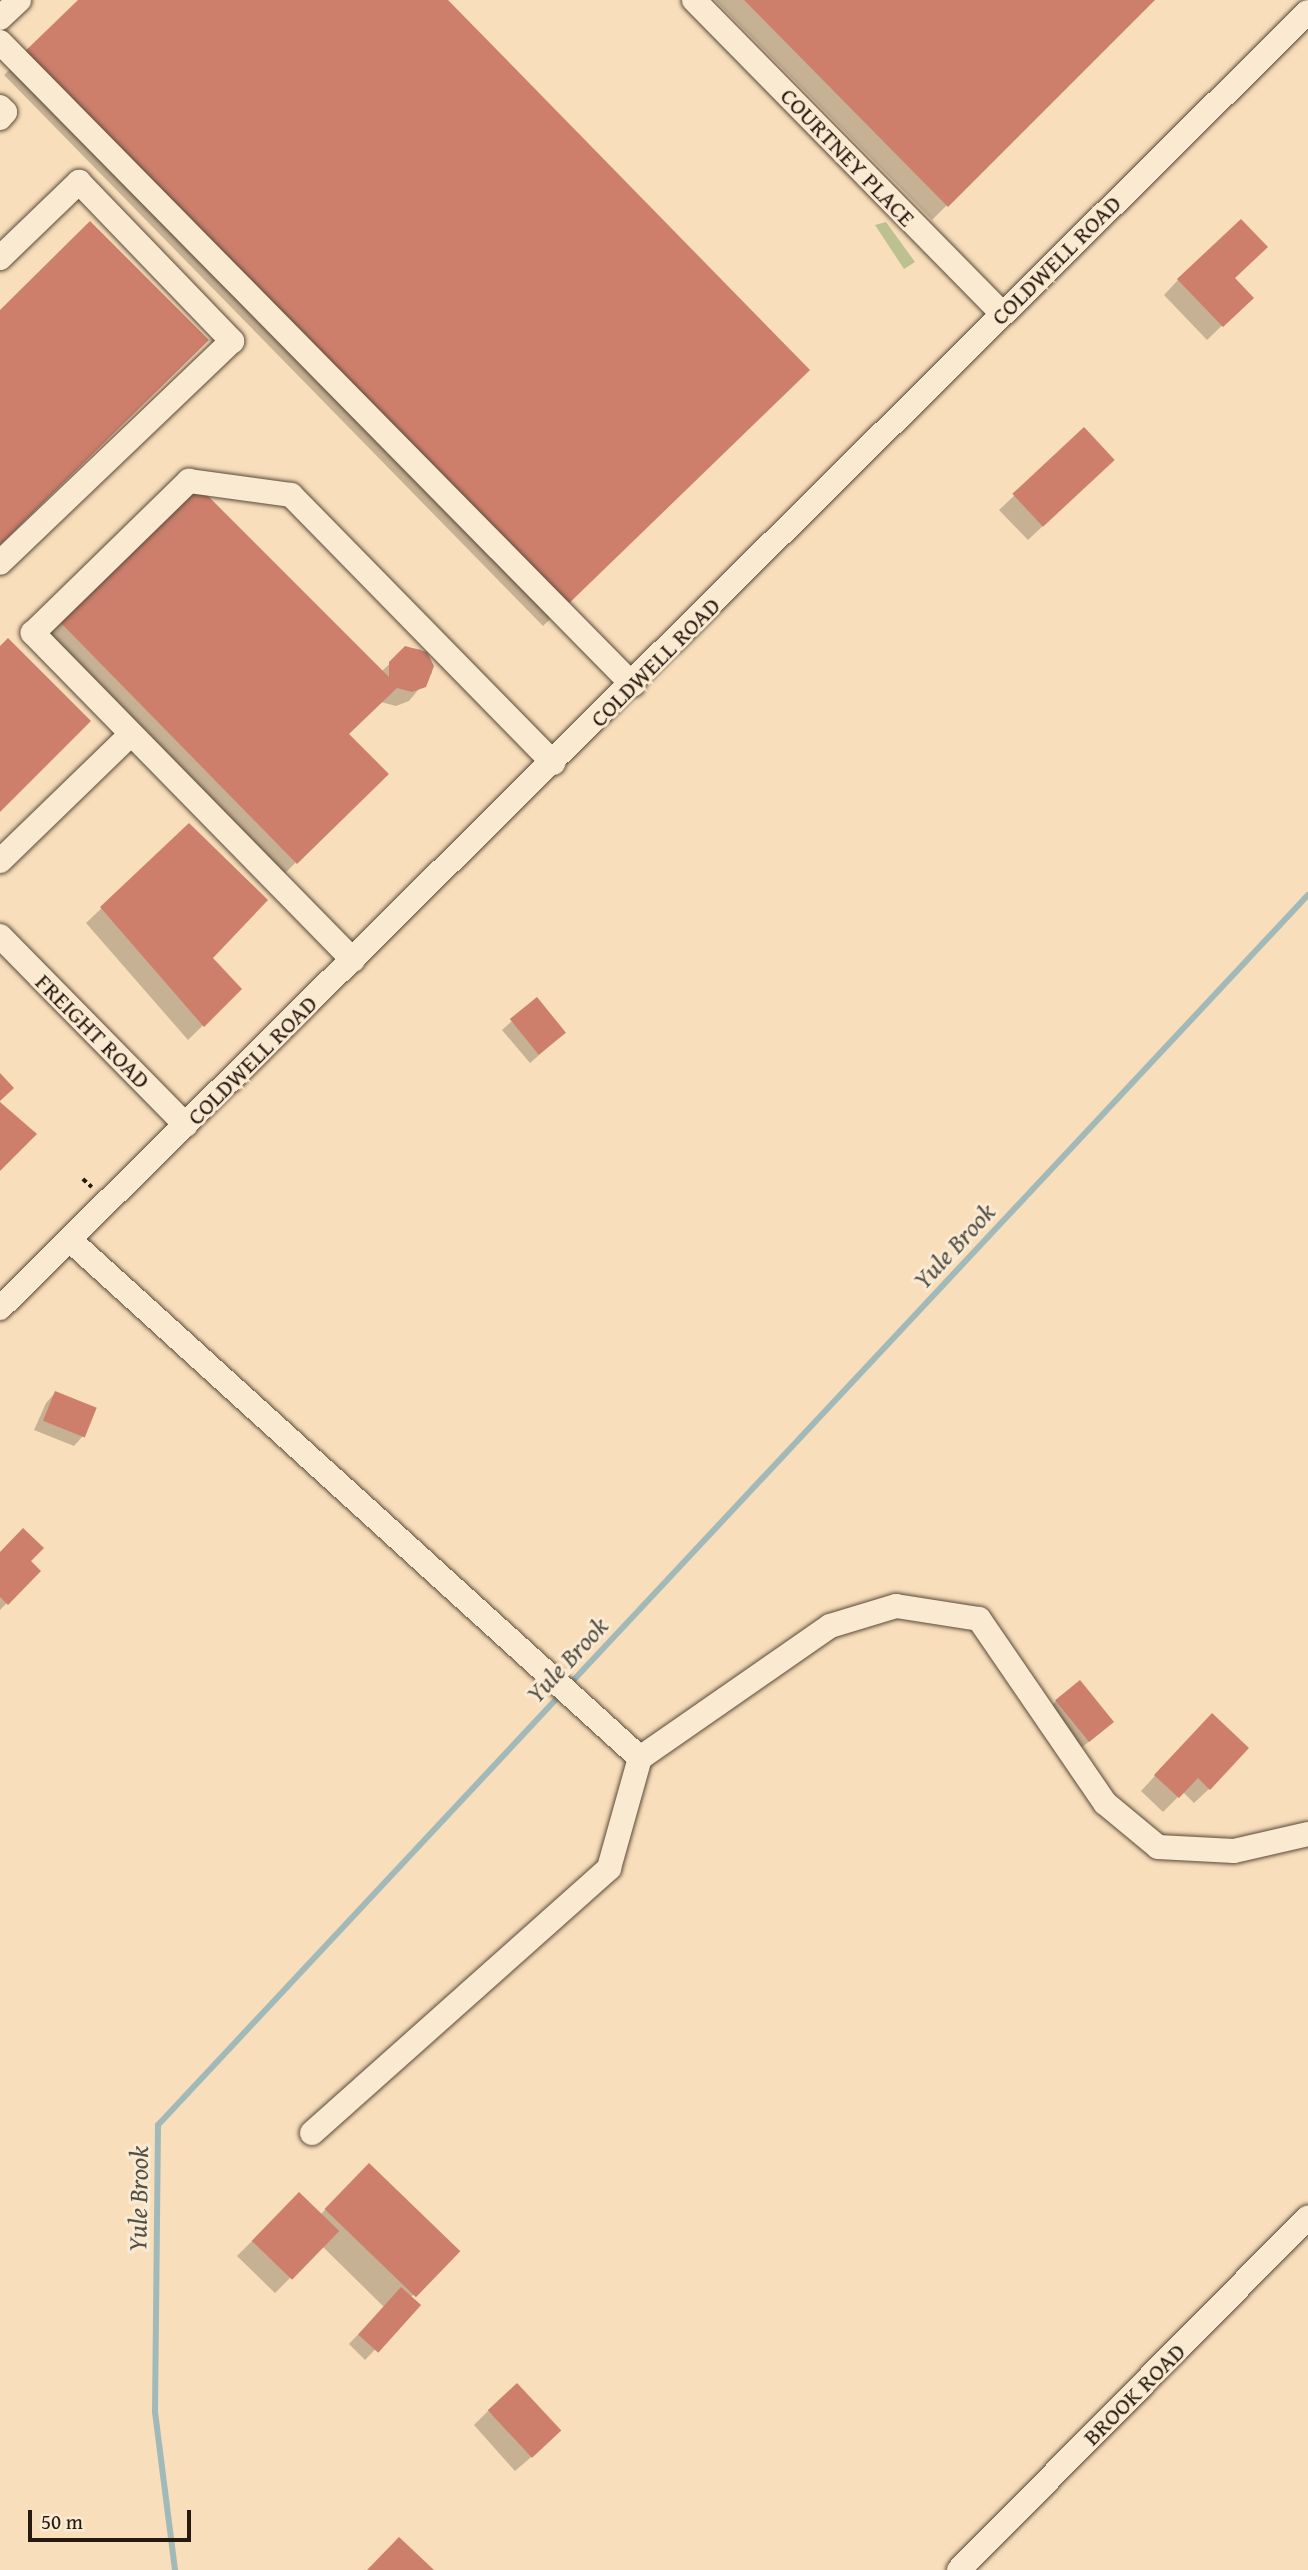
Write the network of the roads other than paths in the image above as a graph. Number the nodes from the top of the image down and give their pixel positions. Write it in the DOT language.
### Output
graph roads {
  1 [pos="19,0"];
  2 [pos="694,0"];
  3 [pos="1308,12"];
  4 [pos="0,18"];
  5 [pos="0,42"];
  6 [pos="0,107"];
  7 [pos="0,118"];
  8 [pos="0,258"];
  9 [pos="1002,313"];
  10 [pos="0,563"];
  11 [pos="633,685"];
  12 [pos="131,733"];
  13 [pos="553,763"];
  14 [pos="0,861"];
  15 [pos="0,936"];
  16 [pos="353,960"];
  17 [pos="186,1125"];
  18 [pos="69,1240"];
  19 [pos="1,1304"];
  20 [pos="640,1758"];
  21 [pos="1308,1834"];
  22 [pos="312,2133"];
  23 [pos="1308,2217"];
  24 [pos="959,2570"];
  1 -- 4 [label="street"];
  2 -- 9 [label="street, COURTNEY PLACE"];
  3 -- 9 [label="street, COLDWELL ROAD"];
  5 -- 11 [label="street"];
  6 -- 7 [label="street"];
  8 -- 10 [label="street"];
  9 -- 11 [label="street, COLDWELL ROAD"];
  11 -- 13 [label="street, COLDWELL ROAD"];
  12 -- 13 [label="street"];
  12 -- 14 [label="street"];
  12 -- 16 [label="street"];
  13 -- 16 [label="street, COLDWELL ROAD"];
  15 -- 17 [label="street, FREIGHT ROAD"];
  16 -- 17 [label="street, COLDWELL ROAD"];
  17 -- 18 [label="street, COLDWELL ROAD"];
  18 -- 19 [label="street, COLDWELL ROAD"];
  18 -- 20 [label="street"];
  20 -- 21 [label="street"];
  20 -- 22 [label="street"];
  23 -- 24 [label="street, BROOK ROAD"];
}
